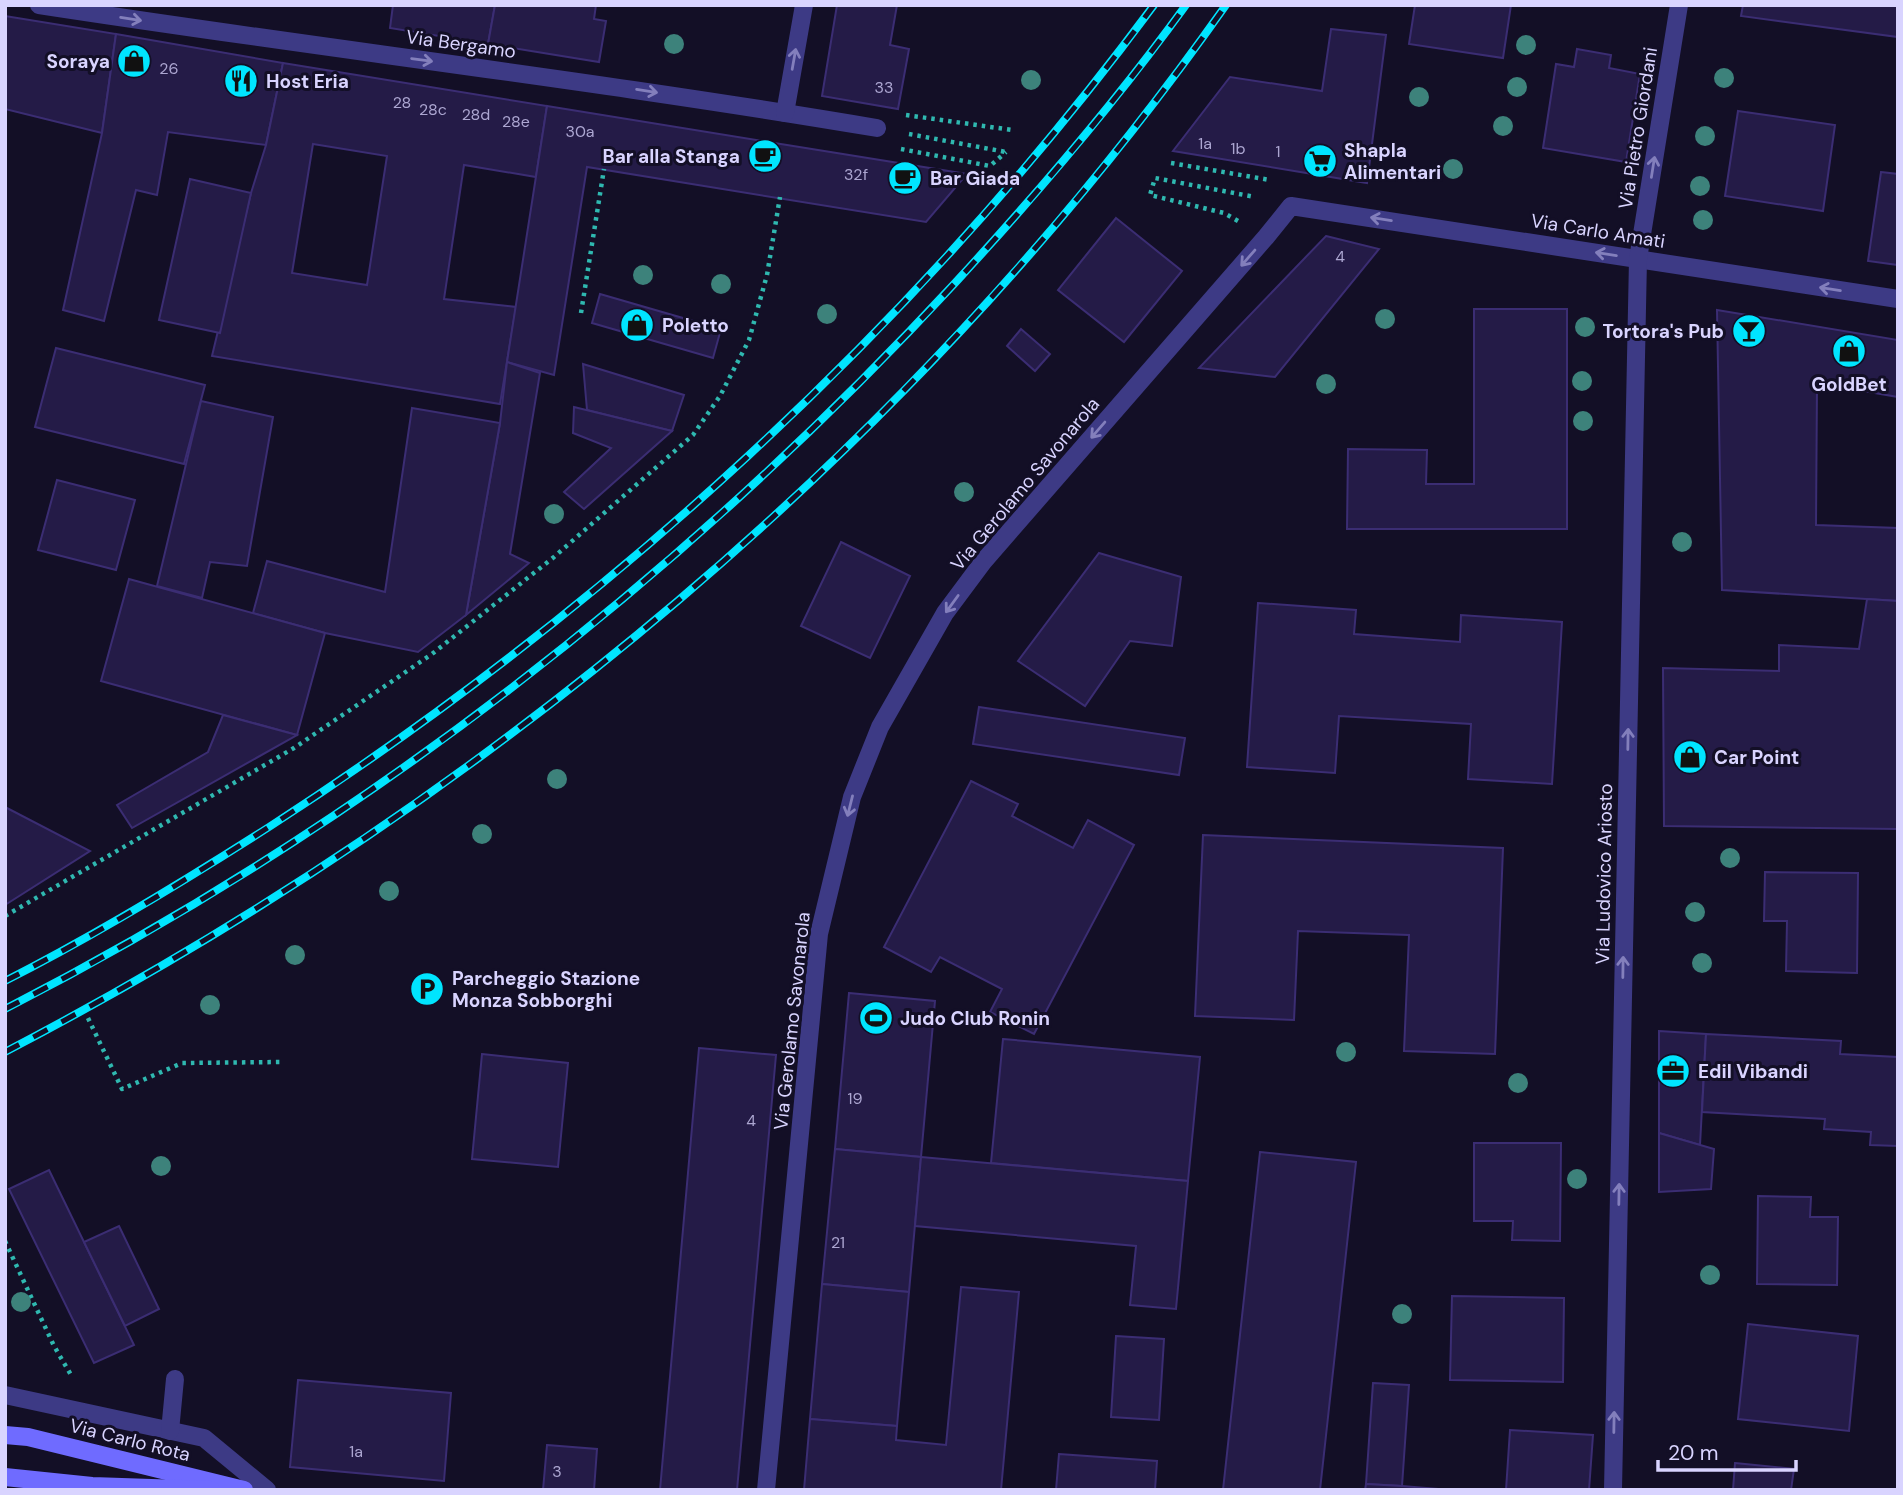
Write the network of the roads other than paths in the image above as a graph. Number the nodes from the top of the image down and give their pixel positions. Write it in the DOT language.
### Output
graph roads {
  1 [pos="39,5"];
  2 [pos="804,5"];
  3 [pos="1679,5"];
  4 [pos="785,113"];
  5 [pos="877,128"];
  6 [pos="1291,206"];
  7 [pos="1638,259"];
  8 [pos="1898,299"];
  9 [pos="176,1379"];
  10 [pos="5,1395"];
  11 [pos="170,1431"];
  12 [pos="5,1435"];
  13 [pos="5,1477"];
  14 [pos="211,1490"];
  15 [pos="244,1490"];
  16 [pos="267,1490"];
  17 [pos="766,1490"];
  18 [pos="1613,1490"];
  1 -- 4 [label="street, Via Bergamo, one-way"];
  4 -- 2 [label="street, one-way"];
  7 -- 3 [label="street, Via Pietro Giordani, one-way"];
  4 -- 5 [label="street, Via Bergamo"];
  7 -- 6 [label="street, Via Carlo Amati, one-way"];
  6 -- 17 [label="street, Via Gerolamo Savonarola, one-way"];
  8 -- 7 [label="street, Via Carlo Amati, one-way"];
  18 -- 7 [label="street, Via Ludovico Ariosto, one-way"];
  9 -- 11 [label="street"];
  10 -- 11 [label="street"];
  11 -- 16 [label="street"];
  12 -- 15 [label="street, Via Carlo Rota"];
  13 -- 14 [label="street, Via Carlo Rota"];
}
